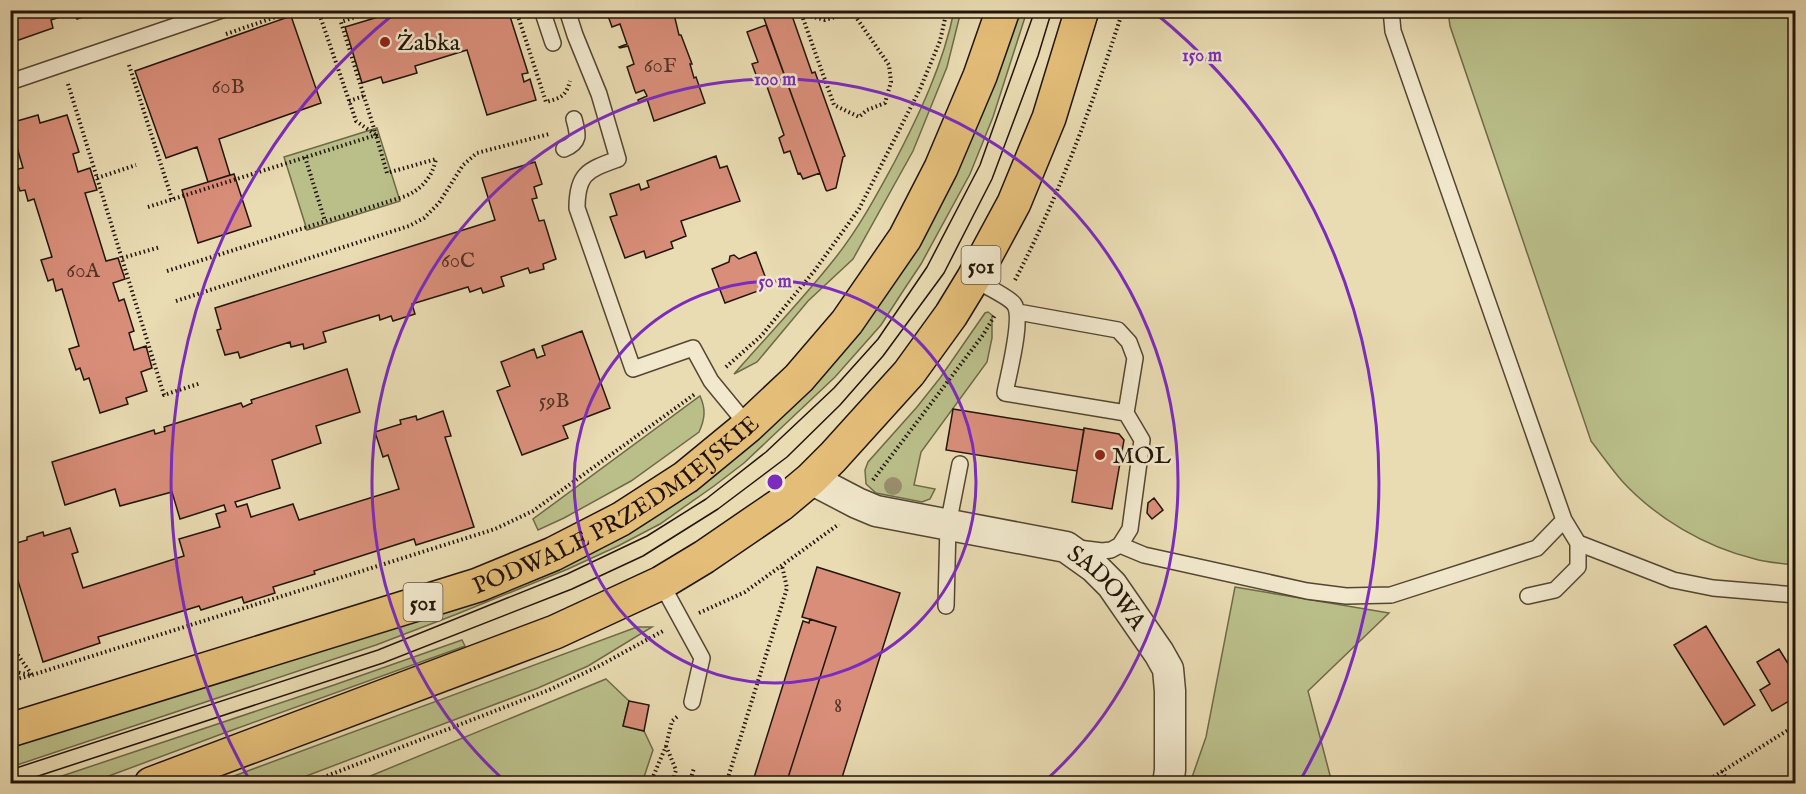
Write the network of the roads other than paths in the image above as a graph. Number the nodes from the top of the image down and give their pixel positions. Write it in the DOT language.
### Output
graph roads {
  1 [pos="222,10"];
  2 [pos="542,10"];
  3 [pos="567,10"];
  4 [pos="986,10"];
  5 [pos="1003,10"];
  6 [pos="1082,10"];
  7 [pos="1391,10"];
  8 [pos="553,43"];
  9 [pos="980,76"];
  10 [pos="10,82"];
  11 [pos="574,119"];
  12 [pos="559,147"];
  13 [pos="973,279"];
  14 [pos="1017,312"];
  15 [pos="1126,413"];
  16 [pos="748,426"];
  17 [pos="960,464"];
  18 [pos="811,479"];
  19 [pos="1564,520"];
  20 [pos="948,525"];
  21 [pos="1578,543"];
  22 [pos="1120,545"];
  23 [pos="1066,547"];
  24 [pos="662,583"];
  25 [pos="1796,595"];
  26 [pos="1528,596"];
  27 [pos="945,606"];
  28 [pos="692,702"];
  29 [pos="10,730"];
  30 [pos="151,783"];
  31 [pos="1168,783"];
  1 -- 10 [label="lane"];
  2 -- 8 [label="lane"];
  3 -- 16 [label="lane"];
  4 -- 9 [label="main road"];
  5 -- 9 [label="main road, PODWALE PRZEDMIEJSKIE / 501"];
  6 -- 13 [label="main road, 501"];
  7 -- 19 [label="lane"];
  9 -- 16 [label="main road, PODWALE PRZEDMIEJSKIE / 501"];
  11 -- 12 [label="lane"];
  13 -- 14 [label="lane"];
  13 -- 18 [label="main road, 501"];
  14 -- 15 [label="lane"];
  14 -- 15 [label="lane"];
  15 -- 22 [label="lane"];
  16 -- 29 [label="main road, PODWALE PRZEDMIEJSKIE / 501"];
  17 -- 20 [label="lane"];
  18 -- 20 [label="street, SADOWA"];
  18 -- 24 [label="main road, 501"];
  19 -- 21 [label="lane"];
  19 -- 22 [label="lane"];
  20 -- 23 [label="street, SADOWA"];
  20 -- 27 [label="lane"];
  21 -- 25 [label="lane"];
  21 -- 26 [label="lane"];
  22 -- 23 [label="lane"];
  23 -- 31 [label="street, SADOWA"];
  24 -- 28 [label="lane"];
  24 -- 30 [label="main road, 501"];
}
